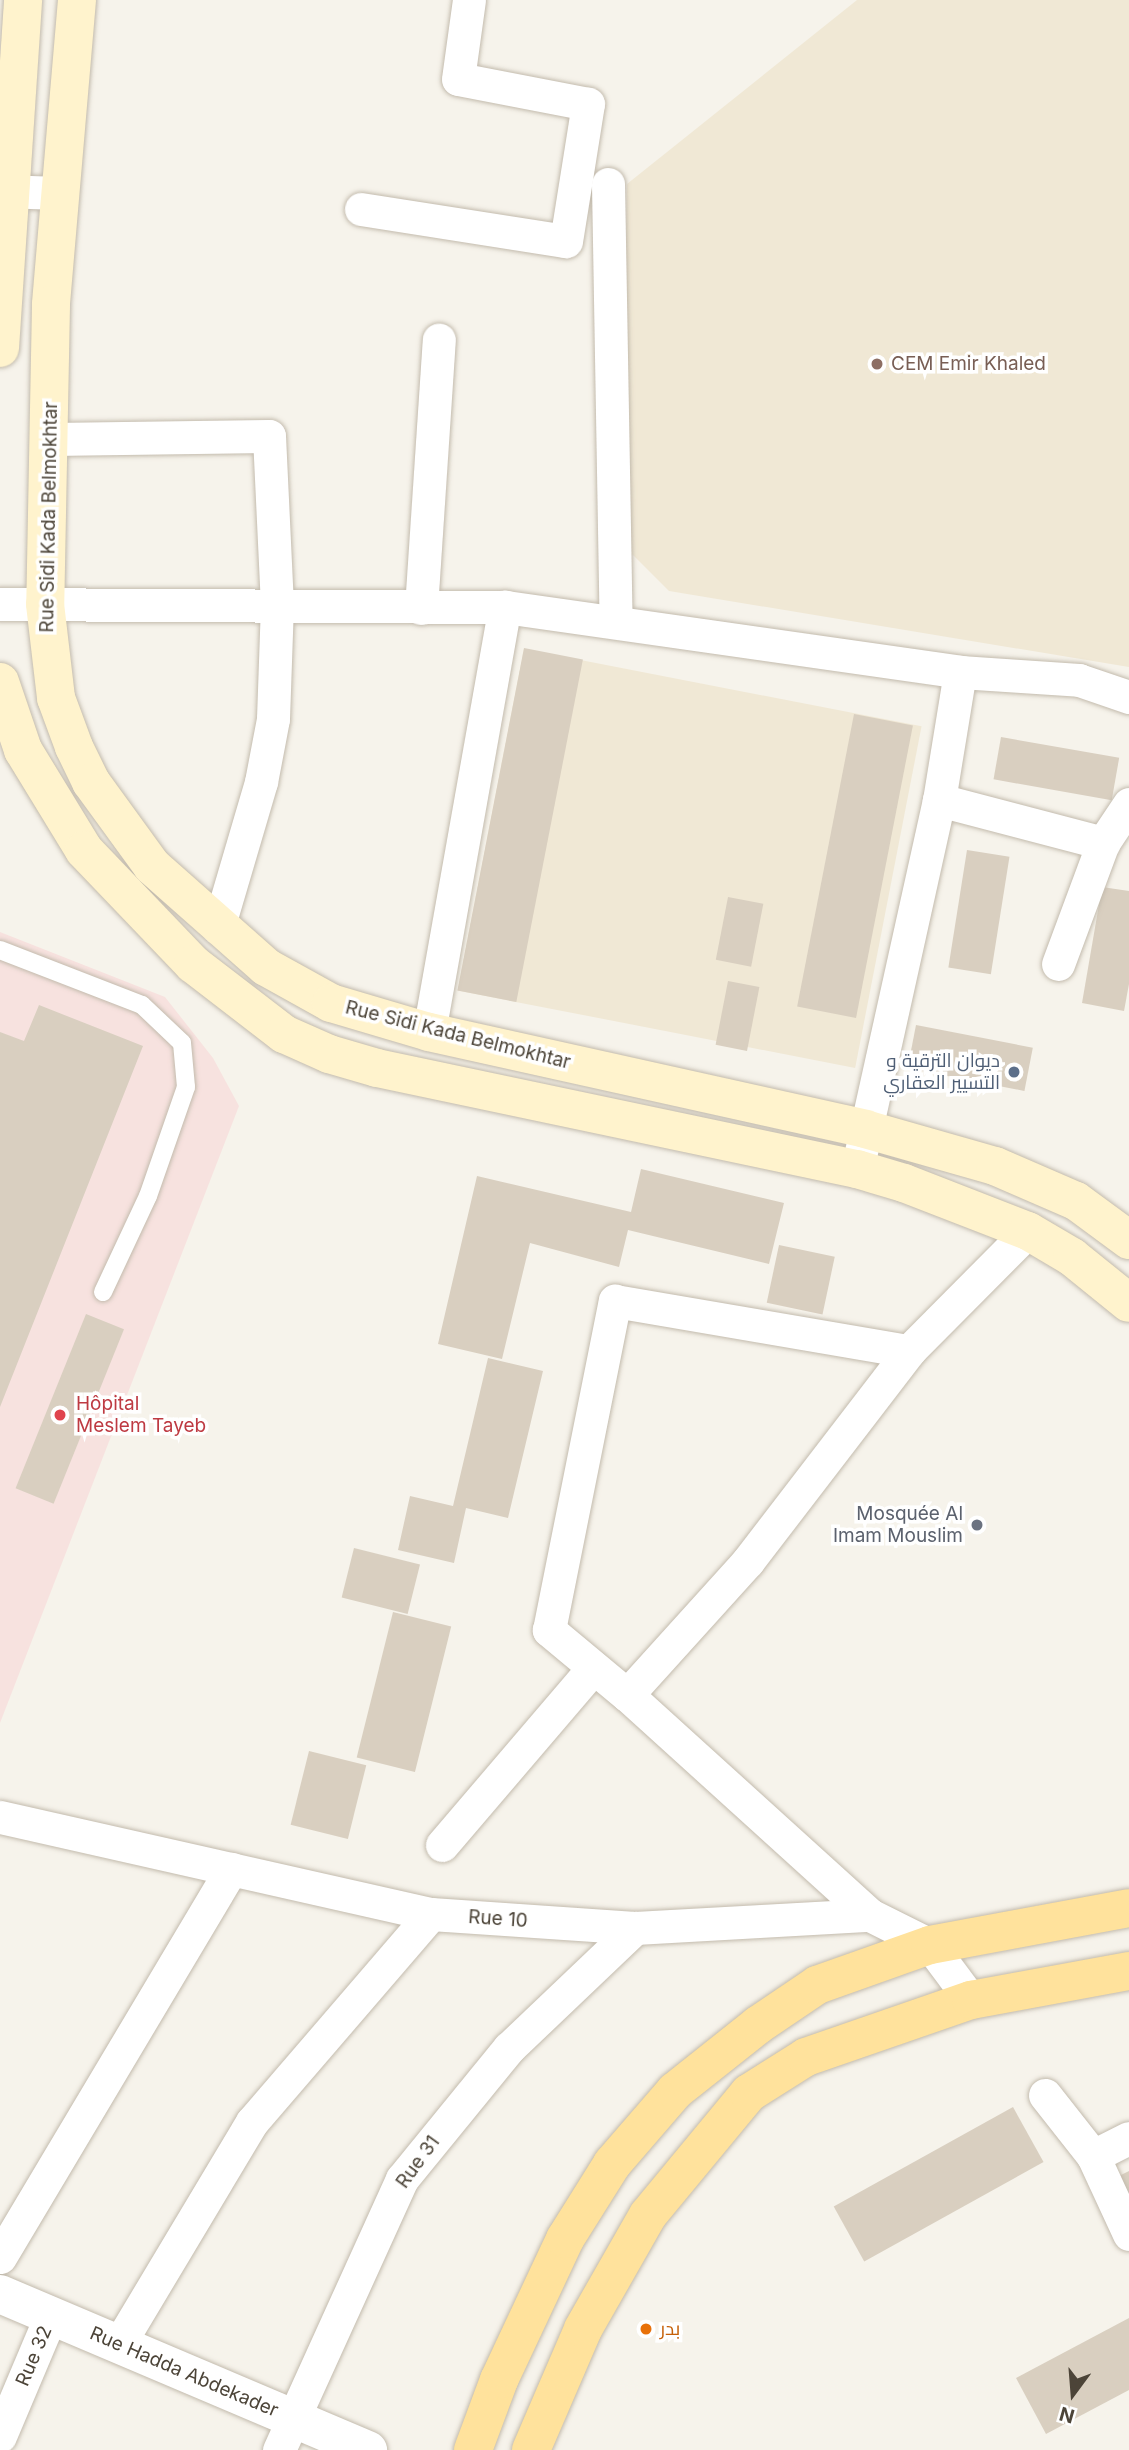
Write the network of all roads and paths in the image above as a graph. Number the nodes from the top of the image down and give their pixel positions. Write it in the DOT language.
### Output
graph roads {
  1 [pos="77,0"];
  2 [pos="470,0"];
  3 [pos="14,17"];
  4 [pos="608,184"];
  5 [pos="4,191"];
  6 [pos="57,193"];
  7 [pos="360,209"];
  8 [pos="439,340"];
  9 [pos="0,348"];
  10 [pos="50,439"];
  11 [pos="0,604"];
  12 [pos="45,604"];
  13 [pos="277,604"];
  14 [pos="505,607"];
  15 [pos="421,608"];
  16 [pos="616,622"];
  17 [pos="960,672"];
  18 [pos="0,682"];
  19 [pos="1129,697"];
  20 [pos="939,800"];
  21 [pos="1129,804"];
  22 [pos="1103,843"];
  23 [pos="218,928"];
  24 [pos="0,950"];
  25 [pos="1058,964"];
  26 [pos="429,1032"];
  27 [pos="864,1129"];
  28 [pos="857,1169"];
  29 [pos="1028,1231"];
  30 [pos="1129,1240"];
  31 [pos="103,1292"];
  32 [pos="1129,1303"];
  33 [pos="909,1351"];
  34 [pos="593,1668"];
  35 [pos="627,1695"];
  36 [pos="0,1818"];
  37 [pos="442,1845"];
  38 [pos="231,1869"];
  39 [pos="1129,1908"];
  40 [pos="431,1914"];
  41 [pos="870,1915"];
  42 [pos="635,1928"];
  43 [pos="930,1945"];
  44 [pos="1129,1971"];
  45 [pos="971,2000"];
  46 [pos="1045,2095"];
  47 [pos="1129,2138"];
  48 [pos="1093,2156"];
  49 [pos="1129,2234"];
  50 [pos="0,2258"];
  51 [pos="0,2294"];
  52 [pos="51,2315"];
  53 [pos="119,2344"];
  54 [pos="286,2434"];
  55 [pos="0,2436"];
  56 [pos="368,2450"];
  57 [pos="473,2450"];
  58 [pos="531,2450"];
  1 -- 6 [label="main road, Rue Sidi Kada Belmokhtar"];
  2 -- 7 [label="street"];
  3 -- 5 [label="main road"];
  4 -- 16 [label="street"];
  5 -- 6 [label="street"];
  5 -- 9 [label="main road"];
  6 -- 10 [label="main road, Rue Sidi Kada Belmokhtar"];
  8 -- 15 [label="street"];
  10 -- 12 [label="main road, Rue Sidi Kada Belmokhtar"];
  10 -- 13 [label="street"];
  11 -- 12 [label="street"];
  12 -- 13 [label="street"];
  12 -- 23 [label="main road, Rue Sidi Kada Belmokhtar"];
  13 -- 15 [label="street"];
  13 -- 23 [label="street"];
  14 -- 15 [label="street"];
  14 -- 16 [label="street"];
  14 -- 26 [label="street"];
  16 -- 17 [label="street"];
  17 -- 19 [label="street"];
  17 -- 20 [label="street"];
  18 -- 28 [label="main road"];
  20 -- 22 [label="street"];
  20 -- 27 [label="street"];
  21 -- 22 [label="street"];
  22 -- 25 [label="street"];
  23 -- 26 [label="main road, Rue Sidi Kada Belmokhtar"];
  24 -- 31 [label="lane"];
  26 -- 27 [label="main road, Rue Sidi Kada Belmokhtar"];
  27 -- 28 [label="street"];
  27 -- 30 [label="main road, Rue Sidi Kada Belmokhtar"];
  28 -- 29 [label="main road"];
  29 -- 32 [label="main road"];
  29 -- 33 [label="street"];
  33 -- 34 [label="street"];
  33 -- 35 [label="street"];
  34 -- 35 [label="street"];
  34 -- 37 [label="street"];
  35 -- 41 [label="street"];
  36 -- 38 [label="street, Rue 10"];
  38 -- 40 [label="street, Rue 10"];
  38 -- 50 [label="street"];
  39 -- 43 [label="main road"];
  40 -- 42 [label="street, Rue 10"];
  40 -- 53 [label="street"];
  41 -- 42 [label="street, Rue 10"];
  41 -- 43 [label="street, Rue 10"];
  42 -- 54 [label="street, Rue 31"];
  43 -- 45 [label="street, Rue 10"];
  43 -- 57 [label="main road"];
  44 -- 45 [label="main road"];
  45 -- 58 [label="main road"];
  46 -- 48 [label="street"];
  47 -- 48 [label="street"];
  48 -- 49 [label="street"];
  51 -- 52 [label="street, Rue Hadda Abdekader"];
  52 -- 53 [label="street, Rue Hadda Abdekader"];
  52 -- 55 [label="street, Rue 32"];
  53 -- 54 [label="street, Rue Hadda Abdekader"];
  54 -- 56 [label="street, Rue Hadda Abdekader"];
}
